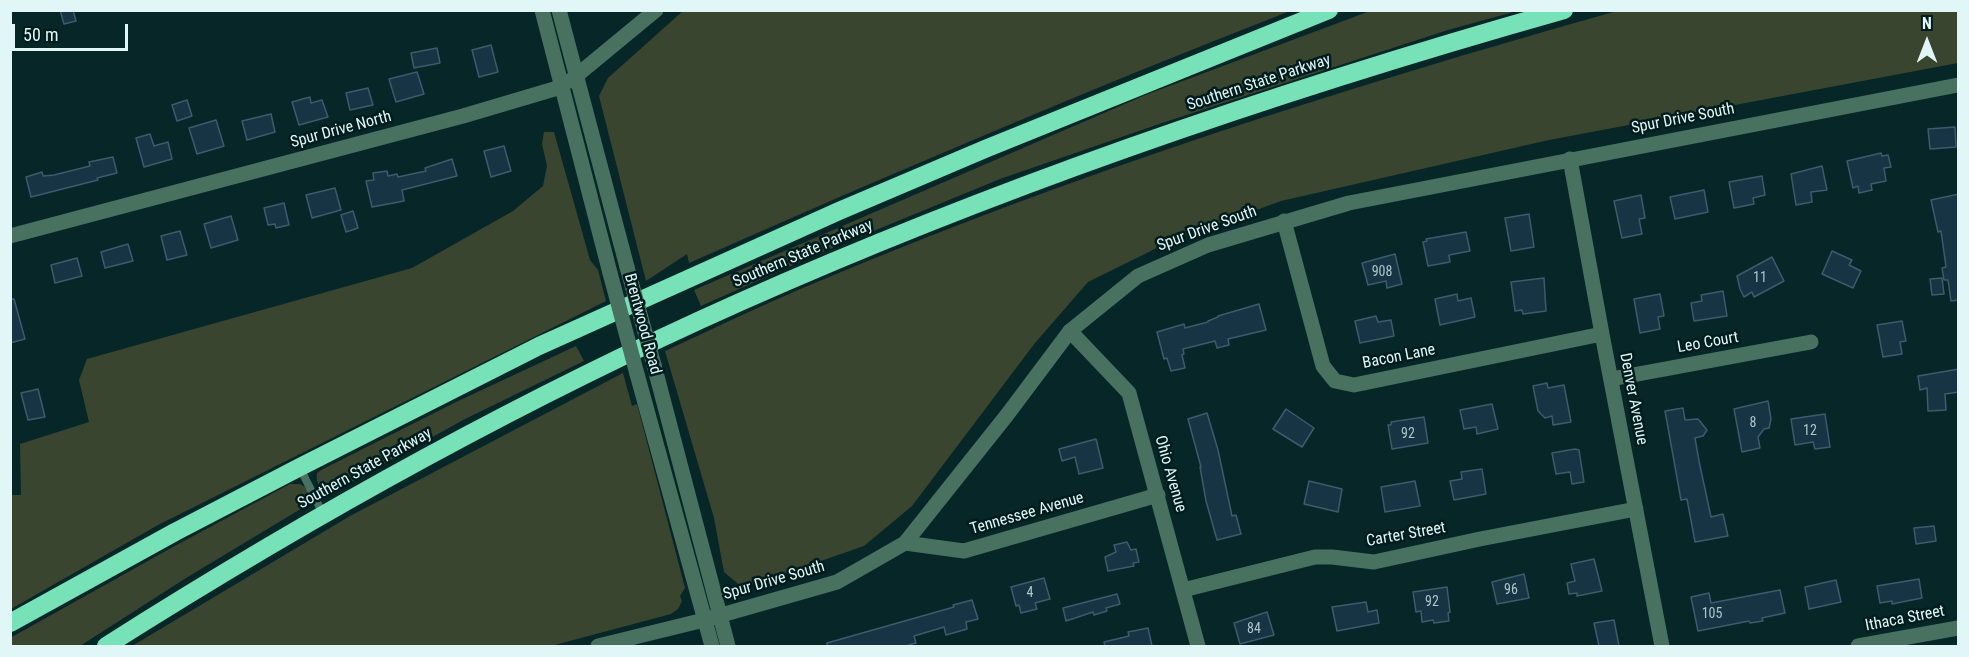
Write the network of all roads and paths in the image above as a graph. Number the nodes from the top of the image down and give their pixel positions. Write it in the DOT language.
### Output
graph roads {
  1 [pos="542,10"];
  2 [pos="559,10"];
  3 [pos="656,10"];
  4 [pos="1329,10"];
  5 [pos="1564,10"];
  6 [pos="578,76"];
  7 [pos="1959,85"];
  8 [pos="561,87"];
  9 [pos="1570,159"];
  10 [pos="1284,221"];
  11 [pos="10,236"];
  12 [pos="1070,331"];
  13 [pos="1602,334"];
  14 [pos="1811,342"];
  15 [pos="1611,379"];
  16 [pos="300,467"];
  17 [pos="1158,495"];
  18 [pos="1636,509"];
  19 [pos="323,514"];
  20 [pos="905,543"];
  21 [pos="1183,590"];
  22 [pos="720,615"];
  23 [pos="704,620"];
  24 [pos="10,623"];
  25 [pos="1959,627"];
  26 [pos="106,646"];
  27 [pos="598,646"];
  28 [pos="712,646"];
  29 [pos="728,646"];
  30 [pos="1198,646"];
  31 [pos="1662,646"];
  32 [pos="1858,646"];
  1 -- 8 [label="street, Brentwood Road"];
  2 -- 6 [label="street, Brentwood Road"];
  3 -- 6 [label="street, Spur Drive North"];
  4 -- 16 [label="highway, Southern State Parkway"];
  5 -- 19 [label="highway, Southern State Parkway"];
  6 -- 8 [label="street, Spur Drive North"];
  6 -- 22 [label="street, Brentwood Road, bridge"];
  7 -- 9 [label="street, Spur Drive South"];
  8 -- 11 [label="street, Spur Drive North"];
  8 -- 23 [label="street, Brentwood Road, bridge"];
  9 -- 10 [label="street, Spur Drive South"];
  9 -- 13 [label="street, Denver Avenue"];
  10 -- 12 [label="street, Spur Drive South"];
  10 -- 13 [label="street, Bacon Lane"];
  12 -- 17 [label="street, Ohio Avenue"];
  12 -- 20 [label="street, Spur Drive South"];
  13 -- 15 [label="street, Denver Avenue"];
  14 -- 15 [label="street, Leo Court"];
  15 -- 18 [label="street, Denver Avenue"];
  16 -- 19 [label="lane"];
  16 -- 24 [label="highway, Southern State Parkway"];
  17 -- 20 [label="street, Tennessee Avenue"];
  17 -- 21 [label="street, Ohio Avenue"];
  18 -- 21 [label="street, Carter Street"];
  18 -- 31 [label="street, Denver Avenue"];
  19 -- 26 [label="highway, Southern State Parkway"];
  20 -- 22 [label="street, Spur Drive South"];
  21 -- 30 [label="street, Ohio Avenue"];
  22 -- 23 [label="street, Spur Drive South"];
  22 -- 29 [label="street, Brentwood Road"];
  23 -- 27 [label="street, Spur Drive South"];
  23 -- 28 [label="street, Brentwood Road"];
  25 -- 32 [label="street, Ithaca Street"];
}
